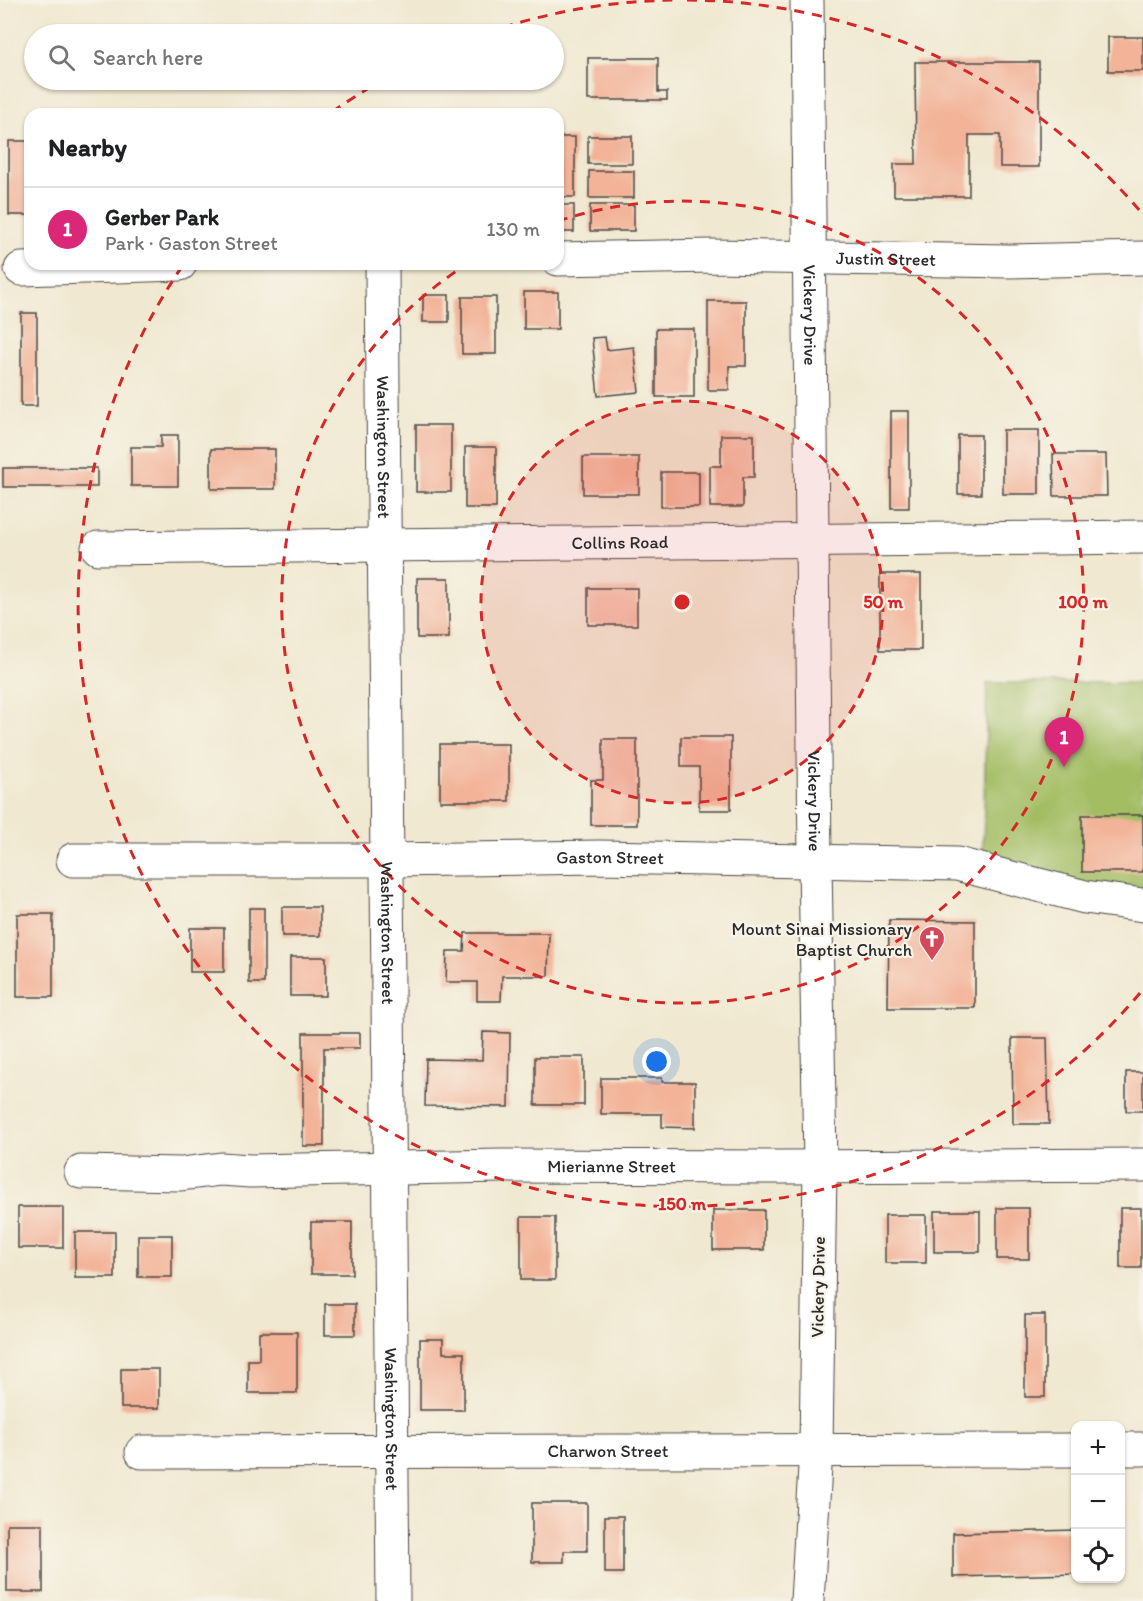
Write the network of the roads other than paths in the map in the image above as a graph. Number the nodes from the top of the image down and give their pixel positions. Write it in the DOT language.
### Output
graph roads {
  1 [pos="807,0"];
  2 [pos="809,258"];
  3 [pos="1143,258"];
  4 [pos="564,259"];
  5 [pos="21,268"];
  6 [pos="24,268"];
  7 [pos="382,270"];
  8 [pos="1143,537"];
  9 [pos="812,540"];
  10 [pos="384,544"];
  11 [pos="98,548"];
  12 [pos="73,860"];
  13 [pos="387,860"];
  14 [pos="815,861"];
  15 [pos="1143,905"];
  16 [pos="1143,1165"];
  17 [pos="820,1166"];
  18 [pos="390,1168"];
  19 [pos="81,1172"];
  20 [pos="1071,1449"];
  21 [pos="1125,1449"];
  22 [pos="1143,1449"];
  23 [pos="816,1450"];
  24 [pos="392,1451"];
  25 [pos="142,1452"];
  26 [pos="393,1601"];
  27 [pos="807,1601"];
  1 -- 2 [label="street, Vickery Drive"];
  2 -- 3 [label="street, Justin Street"];
  2 -- 4 [label="street, Justin Street"];
  2 -- 9 [label="street, Vickery Drive"];
  5 -- 6 [label="street"];
  7 -- 10 [label="street, Washington Street"];
  8 -- 9 [label="street, Collins Road"];
  9 -- 10 [label="street, Collins Road"];
  9 -- 14 [label="street, Vickery Drive"];
  10 -- 11 [label="street, Collins Road"];
  10 -- 13 [label="street, Washington Street"];
  12 -- 13 [label="street, Gaston Street"];
  13 -- 14 [label="street, Gaston Street"];
  13 -- 18 [label="street, Washington Street"];
  14 -- 15 [label="street, Gaston Street"];
  14 -- 17 [label="street, Vickery Drive"];
  16 -- 17 [label="street, Mierianne Street"];
  17 -- 18 [label="street, Mierianne Street"];
  17 -- 23 [label="street, Vickery Drive"];
  18 -- 19 [label="street, Mierianne Street"];
  18 -- 24 [label="street, Washington Street"];
  20 -- 23 [label="street, Charwon Street"];
  21 -- 22 [label="street"];
  23 -- 24 [label="street, Charwon Street"];
  23 -- 27 [label="street, Vickery Drive"];
  24 -- 25 [label="street, Charwon Street"];
  24 -- 26 [label="street, Washington Street"];
}
